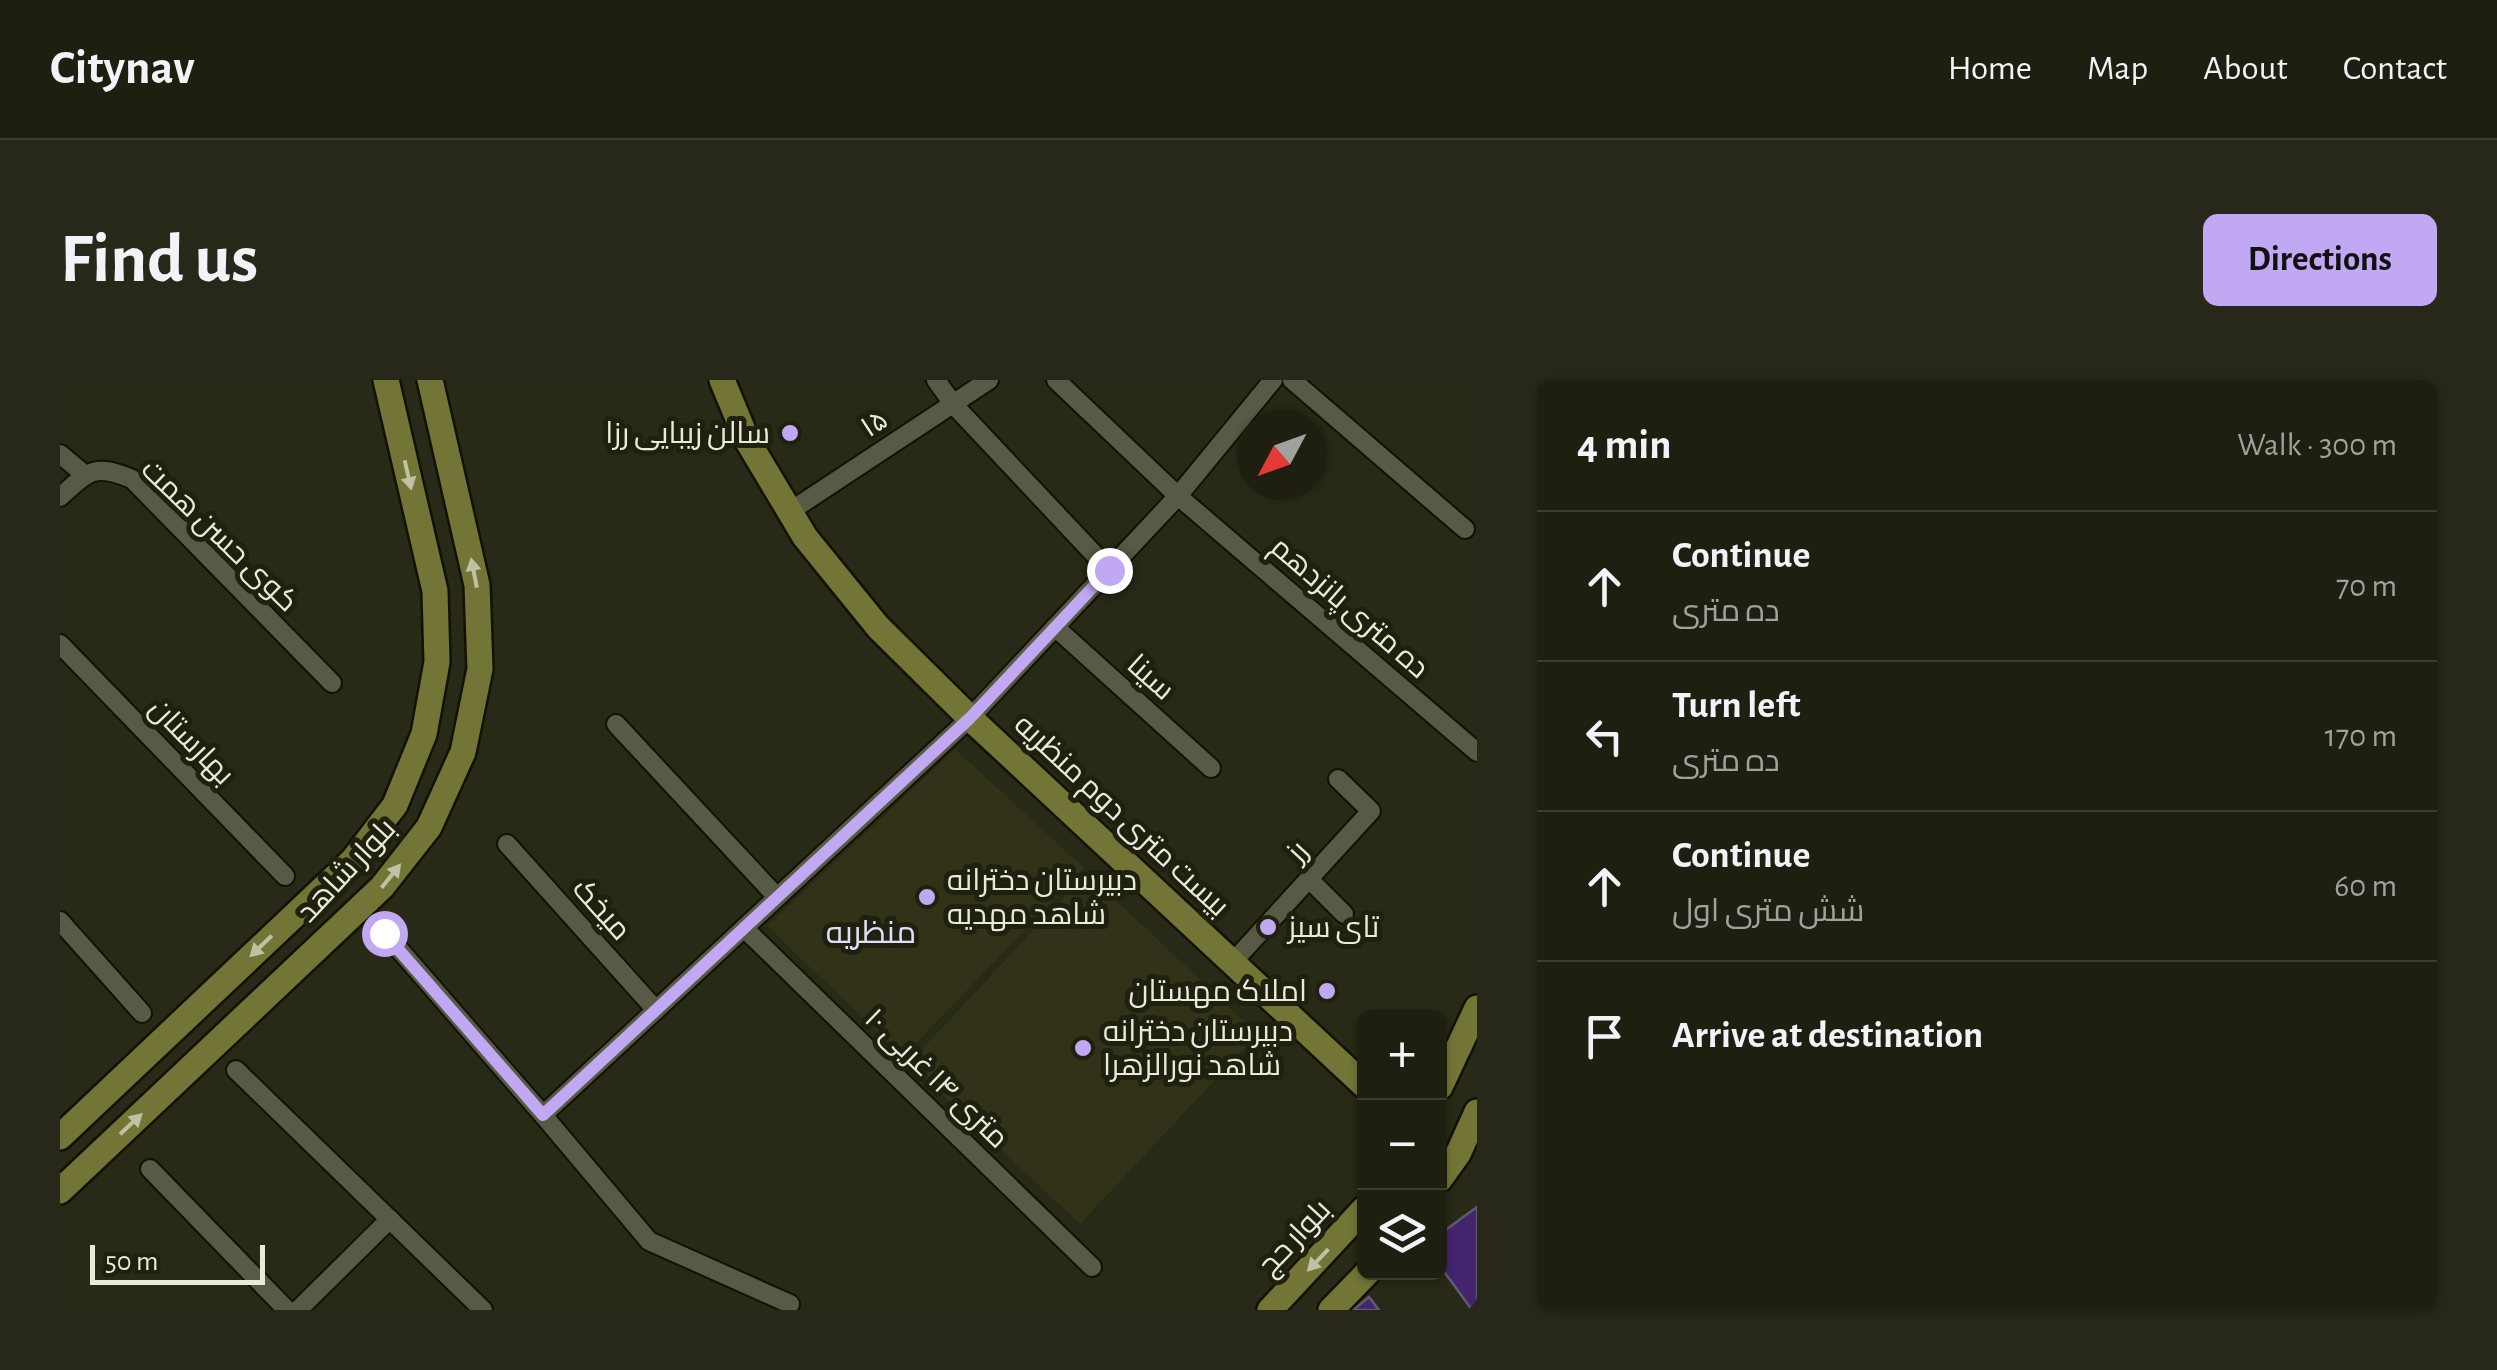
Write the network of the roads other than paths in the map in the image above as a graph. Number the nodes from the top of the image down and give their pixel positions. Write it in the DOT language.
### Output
graph roads {
  1 [pos="386,380"];
  2 [pos="430,380"];
  3 [pos="722,380"];
  4 [pos="936,380"];
  5 [pos="988,380"];
  6 [pos="1056,380"];
  7 [pos="1273,380"];
  8 [pos="1292,380"];
  9 [pos="953,404"];
  10 [pos="60,454"];
  11 [pos="85,475"];
  12 [pos="1178,496"];
  13 [pos="60,497"];
  14 [pos="790,512"];
  15 [pos="1465,529"];
  16 [pos="1109,570"];
  17 [pos="1055,627"];
  18 [pos="60,644"];
  19 [pos="332,683"];
  20 [pos="970,718"];
  21 [pos="616,724"];
  22 [pos="1477,752"];
  23 [pos="1210,768"];
  24 [pos="1338,779"];
  25 [pos="507,844"];
  26 [pos="285,876"];
  27 [pos="335,876"];
  28 [pos="1309,879"];
  29 [pos="777,897"];
  30 [pos="362,907"];
  31 [pos="1344,914"];
  32 [pos="60,921"];
  33 [pos="744,928"];
  34 [pos="384,933"];
  35 [pos="1232,962"];
  36 [pos="1477,1008"];
  37 [pos="656,1010"];
  38 [pos="142,1013"];
  39 [pos="236,1070"];
  40 [pos="1447,1072"];
  41 [pos="1357,1078"];
  42 [pos="1477,1112"];
  43 [pos="543,1115"];
  44 [pos="60,1137"];
  45 [pos="1447,1169"];
  46 [pos="150,1170"];
  47 [pos="60,1191"];
  48 [pos="1357,1217"];
  49 [pos="390,1219"];
  50 [pos="1092,1267"];
  51 [pos="1360,1280"];
  52 [pos="790,1304"];
  53 [pos="288,1310"];
  54 [pos="298,1310"];
  55 [pos="483,1310"];
  56 [pos="1270,1310"];
  57 [pos="1331,1310"];
  1 -- 27 [label="main road, بلوار شاهد, one-way"];
  30 -- 2 [label="main road, بلوار شاهد, one-way"];
  3 -- 14 [label="main road, بیست متری دوم منظریه"];
  4 -- 9 [label="street"];
  5 -- 9 [label="street, ۱۵"];
  6 -- 12 [label="street, ده متری پانزدهم"];
  7 -- 12 [label="street"];
  8 -- 15 [label="street"];
  9 -- 14 [label="street, ۱۵"];
  9 -- 16 [label="street"];
  10 -- 11 [label="street"];
  11 -- 13 [label="street"];
  11 -- 19 [label="street, کوی حسن همت"];
  12 -- 16 [label="street"];
  12 -- 22 [label="street, ده متری پانزدهم"];
  14 -- 20 [label="main road, بیست متری دوم منظریه"];
  16 -- 17 [label="street"];
  17 -- 20 [label="street"];
  17 -- 23 [label="street, سینا"];
  18 -- 26 [label="street, بهارستان"];
  20 -- 29 [label="street"];
  20 -- 35 [label="main road, بیست متری دوم منظریه"];
  21 -- 29 [label="street"];
  24 -- 28 [label="street, رز"];
  25 -- 37 [label="street, میخک"];
  27 -- 30 [label="main road"];
  27 -- 44 [label="main road, بلوار شاهد, one-way"];
  28 -- 31 [label="street"];
  28 -- 35 [label="street, رز"];
  29 -- 33 [label="street"];
  47 -- 30 [label="main road, بلوار شاهد, one-way"];
  32 -- 38 [label="street"];
  33 -- 37 [label="street"];
  33 -- 50 [label="street, ۱۰ متری ۱۴ غربی"];
  34 -- 43 [label="street"];
  35 -- 41 [label="main road, بیست متری دوم منظریه"];
  36 -- 40 [label="main road"];
  37 -- 43 [label="street"];
  39 -- 49 [label="street"];
  42 -- 45 [label="main road"];
  43 -- 52 [label="street"];
  46 -- 53 [label="street"];
  48 -- 56 [label="main road, بلوار حج, one-way"];
  49 -- 54 [label="street"];
  49 -- 55 [label="street"];
  51 -- 57 [label="main road"];
}
